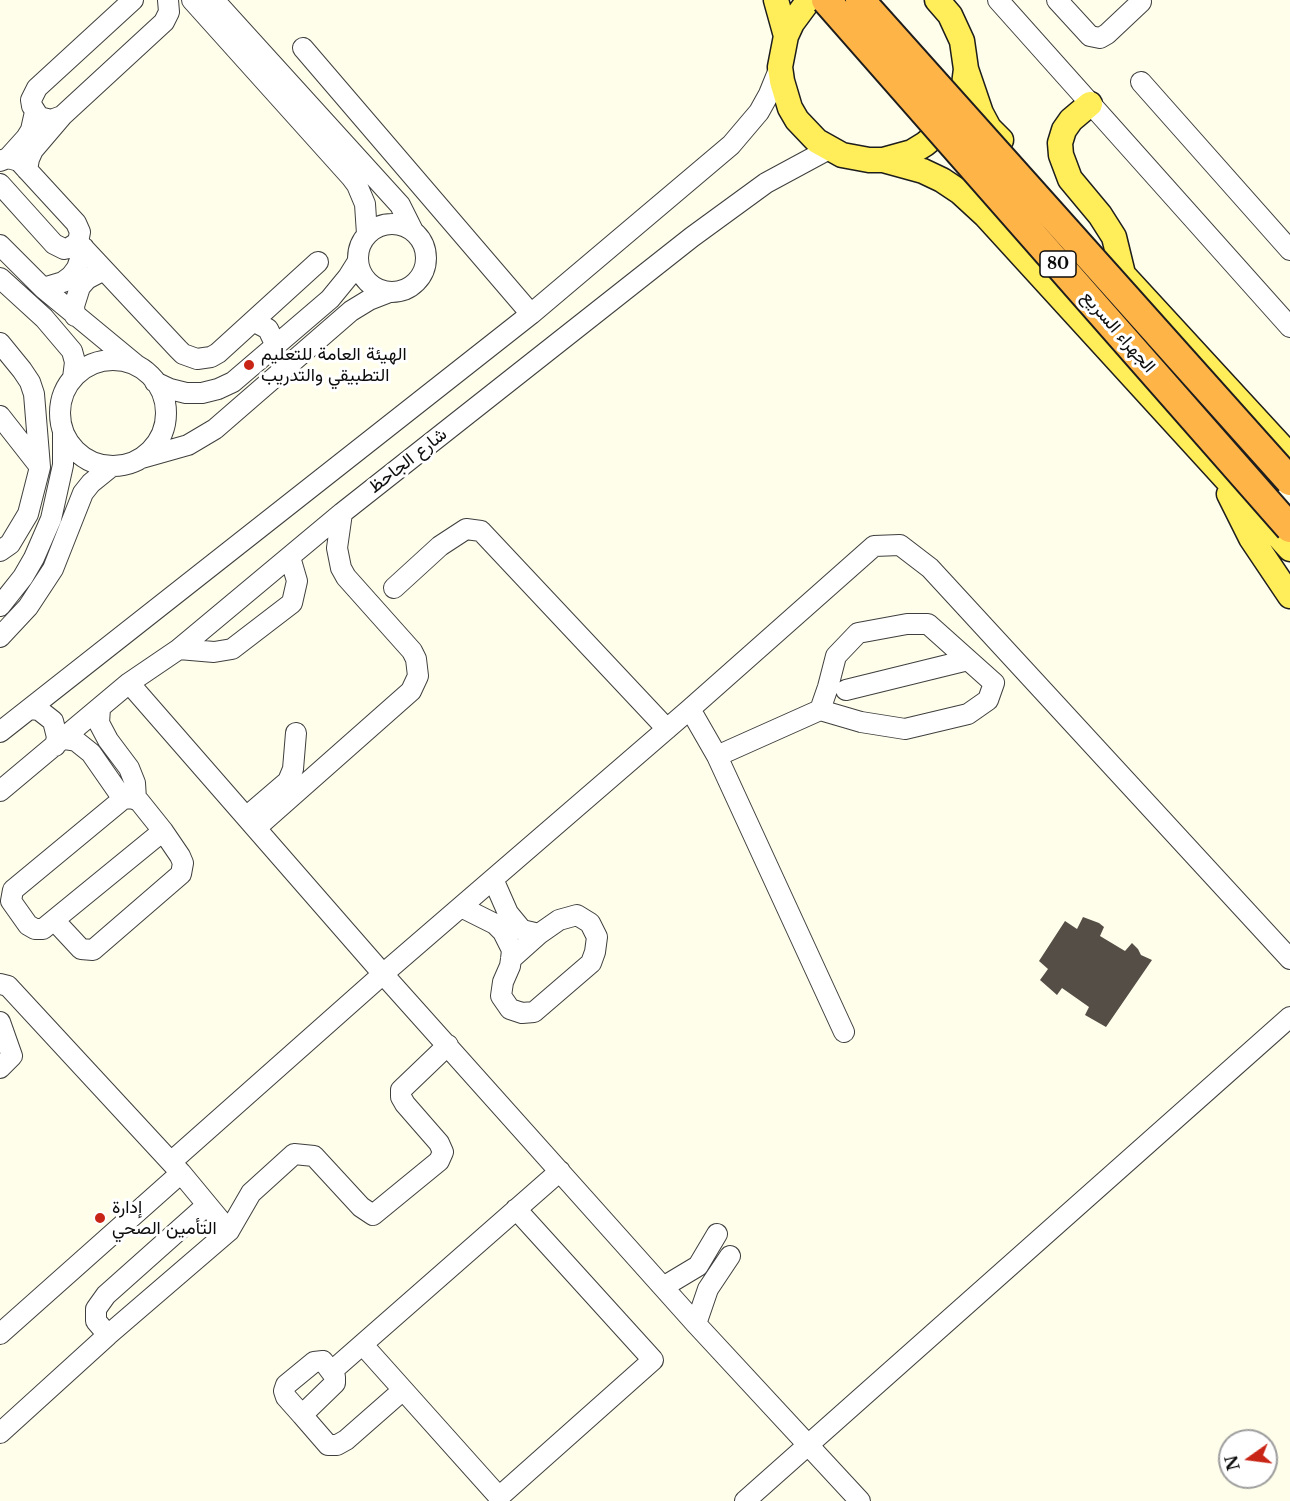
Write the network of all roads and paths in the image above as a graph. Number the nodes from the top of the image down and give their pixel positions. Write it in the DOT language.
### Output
graph roads {
  1 [pos="133,0"];
  2 [pos="168,0"];
  3 [pos="776,0"];
  4 [pos="809,0"];
  5 [pos="826,0"];
  6 [pos="860,0"];
  7 [pos="937,0"];
  8 [pos="998,0"];
  9 [pos="1057,0"];
  10 [pos="1141,2"];
  11 [pos="202,3"];
  12 [pos="164,22"];
  13 [pos="786,36"];
  14 [pos="303,48"];
  15 [pos="780,67"];
  16 [pos="966,69"];
  17 [pos="1142,82"];
  18 [pos="1090,104"];
  19 [pos="34,112"];
  20 [pos="62,116"];
  21 [pos="829,149"];
  22 [pos="4,160"];
  23 [pos="883,160"];
  24 [pos="27,170"];
  25 [pos="0,184"];
  26 [pos="413,231"];
  27 [pos="368,234"];
  28 [pos="0,245"];
  29 [pos="81,245"];
  30 [pos="1290,250"];
  31 [pos="318,261"];
  32 [pos="358,261"];
  33 [pos="104,270"];
  34 [pos="1123,274"];
  35 [pos="0,278"];
  36 [pos="43,288"];
  37 [pos="387,293"];
  38 [pos="270,305"];
  39 [pos="531,314"];
  40 [pos="75,316"];
  41 [pos="253,321"];
  42 [pos="1290,327"];
  43 [pos="296,329"];
  44 [pos="0,343"];
  45 [pos="276,346"];
  46 [pos="139,367"];
  47 [pos="73,378"];
  48 [pos="155,382"];
  49 [pos="0,416"];
  50 [pos="63,431"];
  51 [pos="1290,456"];
  52 [pos="142,458"];
  53 [pos="40,466"];
  54 [pos="112,466"];
  55 [pos="1217,468"];
  56 [pos="1290,481"];
  57 [pos="342,513"];
  58 [pos="1290,528"];
  59 [pos="1290,549"];
  60 [pos="0,551"];
  61 [pos="290,557"];
  62 [pos="394,588"];
  63 [pos="1290,596"];
  64 [pos="0,606"];
  65 [pos="0,637"];
  66 [pos="179,649"];
  67 [pos="968,660"];
  68 [pos="834,666"];
  69 [pos="129,683"];
  70 [pos="846,690"];
  71 [pos="100,708"];
  72 [pos="30,709"];
  73 [pos="690,709"];
  74 [pos="820,710"];
  75 [pos="861,722"];
  76 [pos="667,729"];
  77 [pos="0,732"];
  78 [pos="60,742"];
  79 [pos="717,756"];
  80 [pos="304,786"];
  81 [pos="0,791"];
  82 [pos="130,799"];
  83 [pos="251,823"];
  84 [pos="163,831"];
  85 [pos="493,879"];
  86 [pos="461,907"];
  87 [pos="54,920"];
  88 [pos="539,934"];
  89 [pos="1290,958"];
  90 [pos="511,959"];
  91 [pos="384,974"];
  92 [pos="0,984"];
  93 [pos="1290,1017"];
  94 [pos="0,1022"];
  95 [pos="844,1032"];
  96 [pos="448,1044"];
  97 [pos="0,1068"];
  98 [pos="176,1167"];
  99 [pos="560,1171"];
  100 [pos="207,1205"];
  101 [pos="516,1209"];
  102 [pos="229,1231"];
  103 [pos="717,1234"];
  104 [pos="730,1256"];
  105 [pos="663,1287"];
  106 [pos="696,1324"];
  107 [pos="0,1334"];
  108 [pos="108,1335"];
  109 [pos="363,1345"];
  110 [pos="332,1371"];
  111 [pos="403,1390"];
  112 [pos="302,1415"];
  113 [pos="0,1433"];
  114 [pos="810,1445"];
  115 [pos="745,1501"];
  116 [pos="860,1501"];
  1 -- 19 [label="street"];
  2 -- 12 [label="street"];
  3 -- 13 [label="main road"];
  4 -- 13 [label="main road"];
  5 -- 58 [label="highway, الجهراء السريع / 80, bridge"];
  6 -- 56 [label="highway, الجهراء السريع / 80, bridge"];
  7 -- 16 [label="main road"];
  8 -- 18 [label="street"];
  9 -- 10 [label="street"];
  11 -- 12 [label="street"];
  11 -- 26 [label="street"];
  11 -- 27 [label="street"];
  12 -- 20 [label="street"];
  13 -- 15 [label="main road"];
  14 -- 39 [label="street"];
  15 -- 21 [label="main road"];
  15 -- 39 [label="street"];
  16 -- 23 [label="main road"];
  16 -- 34 [label="main road"];
  17 -- 30 [label="street"];
  18 -- 34 [label="main road"];
  18 -- 42 [label="street"];
  19 -- 20 [label="street"];
  19 -- 22 [label="street"];
  20 -- 24 [label="street"];
  21 -- 23 [label="main road"];
  21 -- 57 [label="street, شارع الجاحظ"];
  22 -- 24 [label="street"];
  23 -- 55 [label="main road, الجهراء السريع"];
  24 -- 29 [label="street"];
  25 -- 29 [label="street"];
  26 -- 27 [label="street"];
  26 -- 37 [label="street"];
  27 -- 32 [label="street"];
  28 -- 36 [label="street"];
  29 -- 33 [label="street"];
  29 -- 36 [label="street"];
  31 -- 38 [label="street"];
  32 -- 37 [label="street"];
  32 -- 43 [label="street"];
  33 -- 40 [label="street"];
  33 -- 41 [label="street"];
  34 -- 51 [label="main road"];
  35 -- 47 [label="street"];
  36 -- 40 [label="street"];
  37 -- 52 [label="street"];
  38 -- 41 [label="street"];
  38 -- 43 [label="street"];
  39 -- 72 [label="street"];
  40 -- 46 [label="street"];
  41 -- 45 [label="street"];
  43 -- 45 [label="street"];
  44 -- 53 [label="street"];
  45 -- 48 [label="street"];
  46 -- 47 [label="street"];
  46 -- 48 [label="street"];
  47 -- 50 [label="street"];
  48 -- 52 [label="street"];
  49 -- 53 [label="street"];
  50 -- 54 [label="street"];
  50 -- 64 [label="street"];
  52 -- 54 [label="street"];
  53 -- 60 [label="street"];
  54 -- 65 [label="street"];
  55 -- 59 [label="main road, الجهراء السريع"];
  55 -- 63 [label="main road"];
  57 -- 61 [label="street, شارع الجاحظ"];
  57 -- 80 [label="street"];
  61 -- 66 [label="street, شارع الجاحظ"];
  61 -- 66 [label="street"];
  62 -- 76 [label="street"];
  66 -- 69 [label="street, شارع الجاحظ"];
  67 -- 68 [label="street"];
  67 -- 70 [label="street"];
  67 -- 75 [label="street"];
  68 -- 70 [label="street"];
  68 -- 74 [label="street"];
  69 -- 71 [label="street, شارع الجاحظ"];
  69 -- 83 [label="street"];
  70 -- 75 [label="street"];
  71 -- 78 [label="street, شارع الجاحظ"];
  71 -- 82 [label="street"];
  72 -- 77 [label="street"];
  72 -- 78 [label="street"];
  73 -- 76 [label="street"];
  73 -- 79 [label="street"];
  73 -- 89 [label="street"];
  74 -- 75 [label="street"];
  74 -- 79 [label="street"];
  76 -- 85 [label="street"];
  78 -- 81 [label="street, شارع الجاحظ"];
  78 -- 82 [label="street"];
  79 -- 95 [label="street"];
  80 -- 83 [label="street"];
  80 -- 83 [label="street"];
  82 -- 84 [label="street"];
  82 -- 87 [label="street"];
  83 -- 91 [label="street"];
  84 -- 87 [label="street"];
  84 -- 87 [label="street"];
  85 -- 86 [label="street"];
  85 -- 88 [label="street"];
  86 -- 90 [label="street"];
  86 -- 91 [label="street"];
  88 -- 90 [label="street"];
  88 -- 90 [label="street"];
  91 -- 96 [label="street"];
  91 -- 98 [label="street"];
  92 -- 98 [label="street"];
  93 -- 114 [label="street"];
  94 -- 97 [label="street"];
  96 -- 99 [label="street"];
  96 -- 102 [label="street"];
  98 -- 100 [label="street"];
  98 -- 107 [label="street"];
  99 -- 101 [label="street"];
  99 -- 105 [label="street"];
  100 -- 102 [label="street"];
  100 -- 108 [label="street"];
  101 -- 109 [label="street"];
  101 -- 111 [label="street"];
  102 -- 108 [label="street"];
  103 -- 105 [label="street"];
  104 -- 106 [label="street"];
  105 -- 106 [label="street"];
  106 -- 114 [label="street"];
  108 -- 113 [label="street"];
  109 -- 110 [label="street"];
  109 -- 111 [label="street"];
  110 -- 112 [label="street"];
  110 -- 112 [label="street"];
  111 -- 112 [label="street"];
  114 -- 115 [label="street"];
  114 -- 116 [label="street"];
}
